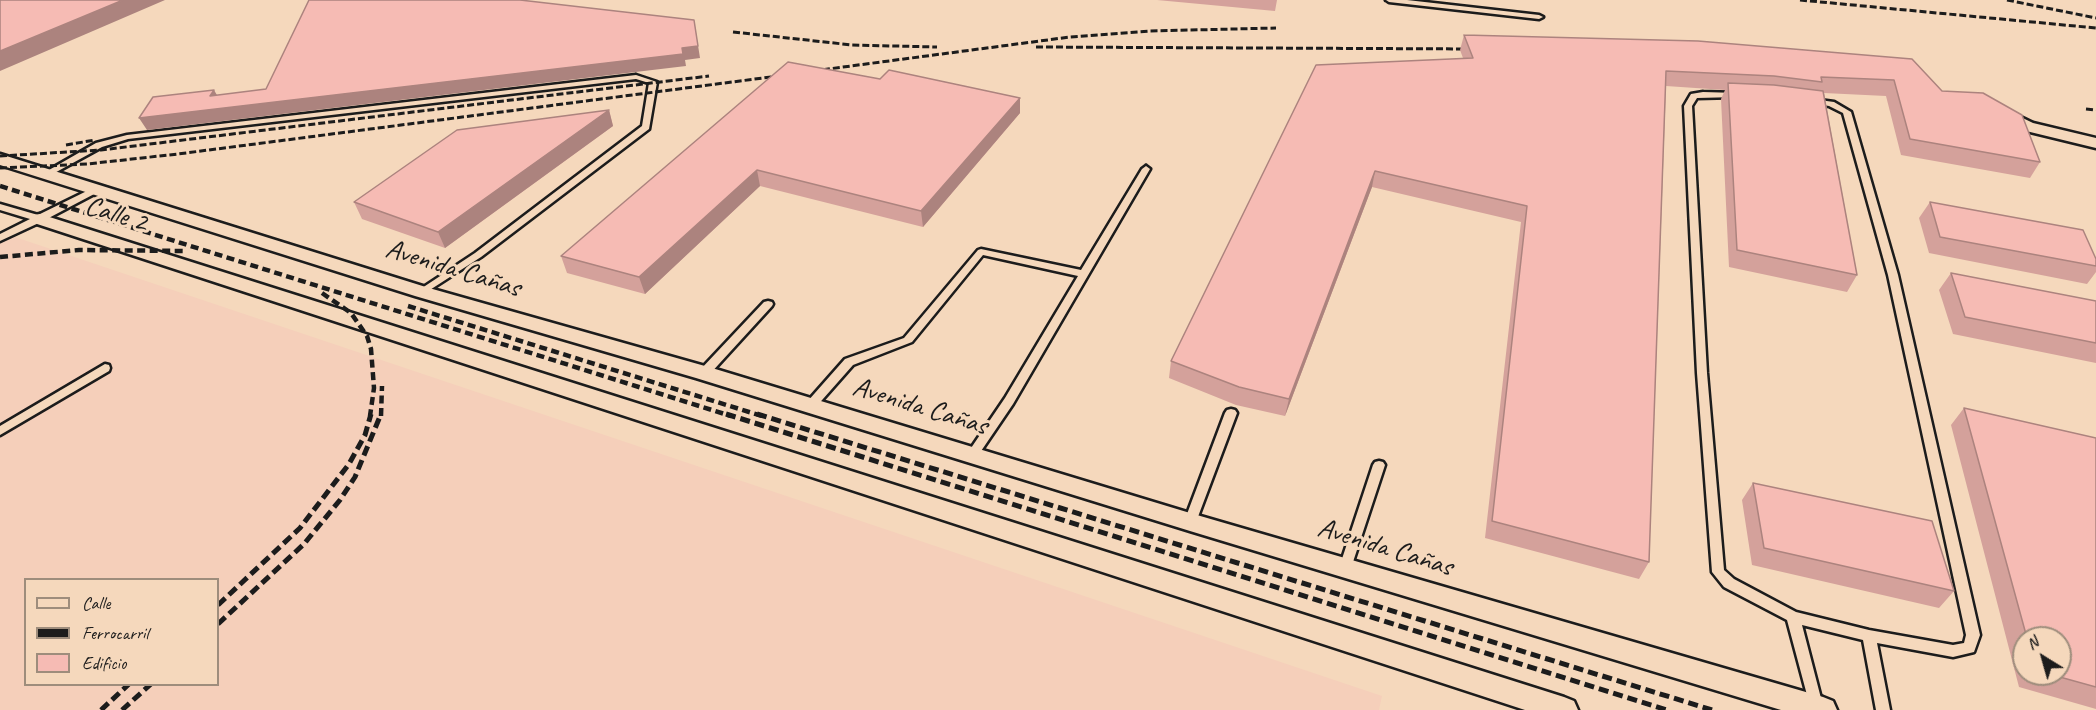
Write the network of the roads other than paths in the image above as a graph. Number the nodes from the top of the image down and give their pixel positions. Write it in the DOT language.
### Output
graph roads {
  1 [pos="1389,0"];
  2 [pos="1539,17"];
  3 [pos="1745,95"];
  4 [pos="1801,100"];
  5 [pos="1988,106"];
  6 [pos="2096,143"];
  7 [pos="0,159"];
  8 [pos="1146,169"];
  9 [pos="46,174"];
  10 [pos="95,190"];
  11 [pos="0,207"];
  12 [pos="40,219"];
  13 [pos="0,238"];
  14 [pos="1084,274"];
  15 [pos="422,292"];
  16 [pos="768,304"];
  17 [pos="105,368"];
  18 [pos="704,373"];
  19 [pos="811,405"];
  20 [pos="1231,413"];
  21 [pos="0,431"];
  22 [pos="973,454"];
  23 [pos="1379,465"];
  24 [pos="1190,522"];
  25 [pos="1345,568"];
  26 [pos="1793,617"];
  27 [pos="1869,636"];
  28 [pos="1820,709"];
  29 [pos="1564,710"];
  30 [pos="1883,710"];
  1 -- 2 [label="lane"];
  3 -- 26 [label="lane"];
  4 -- 27 [label="lane"];
  5 -- 6 [label="street"];
  7 -- 9 [label="street, Avenida Cañas"];
  8 -- 14 [label="lane"];
  9 -- 10 [label="street, Avenida Cañas"];
  9 -- 15 [label="lane"];
  10 -- 12 [label="lane"];
  10 -- 15 [label="street, Avenida Cañas"];
  11 -- 12 [label="lane, Calle 2"];
  12 -- 13 [label="lane"];
  12 -- 29 [label="street, Calle 2"];
  14 -- 19 [label="lane"];
  14 -- 22 [label="lane"];
  15 -- 18 [label="street, Avenida Cañas"];
  16 -- 18 [label="lane"];
  17 -- 21 [label="lane"];
  18 -- 19 [label="street, Avenida Cañas"];
  19 -- 22 [label="street, Avenida Cañas"];
  20 -- 24 [label="lane"];
  22 -- 24 [label="street, Avenida Cañas"];
  23 -- 25 [label="lane"];
  24 -- 25 [label="street, Avenida Cañas"];
  25 -- 28 [label="street, Avenida Cañas"];
  26 -- 27 [label="lane"];
  26 -- 28 [label="lane"];
  27 -- 30 [label="lane"];
}
